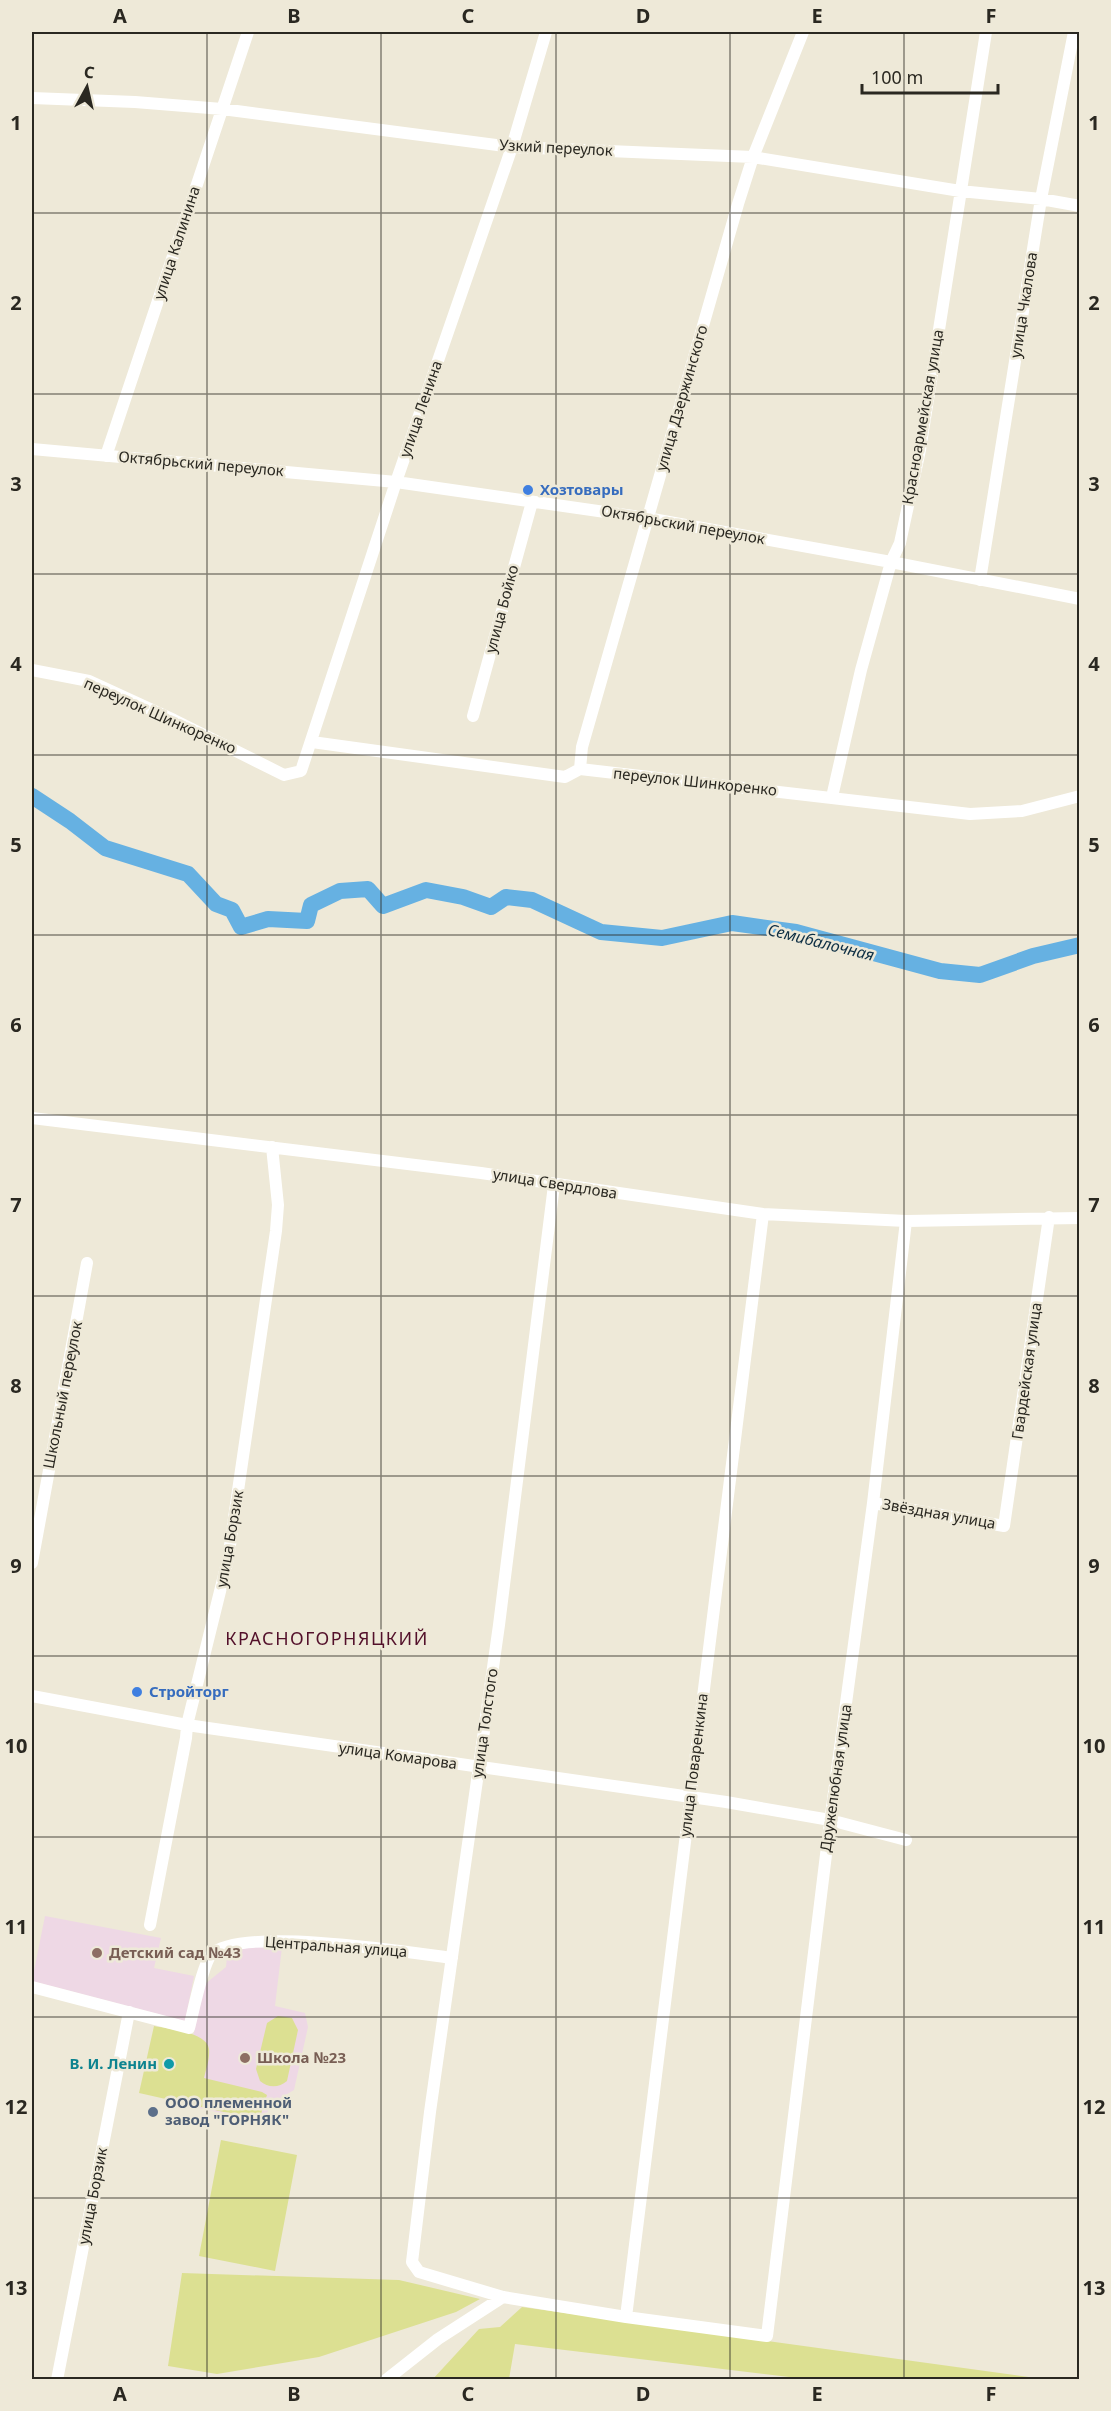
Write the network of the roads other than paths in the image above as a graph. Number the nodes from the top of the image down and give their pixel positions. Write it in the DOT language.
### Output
graph roads {
  1 [pos="248,32"];
  2 [pos="546,32"];
  3 [pos="803,32"];
  4 [pos="986,32"];
  5 [pos="1074,32"];
  6 [pos="32,98"];
  7 [pos="222,110"];
  8 [pos="512,147"];
  9 [pos="753,157"];
  10 [pos="960,191"];
  11 [pos="1041,200"];
  12 [pos="1080,206"];
  13 [pos="32,449"];
  14 [pos="106,456"];
  15 [pos="396,483"];
  16 [pos="532,502"];
  17 [pos="647,518"];
  18 [pos="891,562"];
  19 [pos="980,580"];
  20 [pos="1080,599"];
  21 [pos="32,670"];
  22 [pos="473,716"];
  23 [pos="312,742"];
  24 [pos="580,769"];
  25 [pos="284,775"];
  26 [pos="1080,796"];
  27 [pos="832,797"];
  28 [pos="32,1118"];
  29 [pos="272,1147"];
  30 [pos="554,1185"];
  31 [pos="763,1214"];
  32 [pos="1049,1217"];
  33 [pos="1080,1218"];
  34 [pos="906,1221"];
  35 [pos="87,1263"];
  36 [pos="873,1503"];
  37 [pos="1004,1526"];
  38 [pos="32,1563"];
  39 [pos="32,1696"];
  40 [pos="187,1725"];
  41 [pos="479,1767"];
  42 [pos="690,1797"];
  43 [pos="830,1820"];
  44 [pos="906,1840"];
  45 [pos="150,1925"];
  46 [pos="452,1958"];
  47 [pos="32,1987"];
  48 [pos="129,2012"];
  49 [pos="502,2297"];
  50 [pos="626,2317"];
  51 [pos="57,2379"];
  52 [pos="386,2379"];
  1 -- 7 [label="street, улица Калинина"];
  2 -- 8 [label="street, улица Ленина"];
  3 -- 9 [label="street, улица Дзержинского"];
  4 -- 10 [label="street, Красноармейская улица"];
  5 -- 11 [label="street, улица Чкалова"];
  6 -- 7 [label="street, Узкий переулок"];
  7 -- 8 [label="street, Узкий переулок"];
  7 -- 14 [label="street, улица Калинина"];
  8 -- 9 [label="street, Узкий переулок"];
  8 -- 15 [label="street, улица Ленина"];
  9 -- 10 [label="street, Узкий переулок"];
  9 -- 17 [label="street, улица Дзержинского"];
  10 -- 11 [label="street, Узкий переулок"];
  10 -- 18 [label="street, Красноармейская улица"];
  11 -- 12 [label="street, Узкий переулок"];
  11 -- 19 [label="street, улица Чкалова"];
  13 -- 14 [label="street, Октябрьский переулок"];
  14 -- 15 [label="street, Октябрьский переулок"];
  15 -- 16 [label="street, Октябрьский переулок"];
  15 -- 23 [label="street, улица Ленина"];
  16 -- 17 [label="street, Октябрьский переулок"];
  16 -- 22 [label="street, улица Бойко"];
  17 -- 18 [label="street, Октябрьский переулок"];
  17 -- 24 [label="street, улица Дзержинского"];
  18 -- 19 [label="street, Октябрьский переулок"];
  18 -- 27 [label="street, Красноармейская улица"];
  19 -- 20 [label="street, Октябрьский переулок"];
  21 -- 25 [label="street, переулок Шинкоренко"];
  23 -- 24 [label="street, переулок Шинкоренко"];
  23 -- 25 [label="street, улица Ленина"];
  24 -- 27 [label="street, переулок Шинкоренко"];
  26 -- 27 [label="street, переулок Шинкоренко"];
  28 -- 29 [label="street, улица Свердлова"];
  29 -- 30 [label="street, улица Свердлова"];
  29 -- 40 [label="street, улица Борзик"];
  30 -- 31 [label="street, улица Свердлова"];
  30 -- 41 [label="street, улица Толстого"];
  31 -- 34 [label="street, улица Свердлова"];
  31 -- 42 [label="street, улица Поваренкина"];
  32 -- 33 [label="street, улица Свердлова"];
  32 -- 34 [label="street, улица Свердлова"];
  32 -- 37 [label="street, Гвардейская улица"];
  34 -- 36 [label="street, Дружелюбная улица"];
  35 -- 38 [label="street, Школьный переулок"];
  36 -- 37 [label="street, Звёздная улица"];
  36 -- 43 [label="street, Дружелюбная улица"];
  39 -- 40 [label="street, улица Комарова"];
  40 -- 41 [label="street, улица Комарова"];
  40 -- 45 [label="street, улица Борзик"];
  41 -- 42 [label="street, улица Комарова"];
  41 -- 46 [label="street, улица Толстого"];
  42 -- 43 [label="street, улица Комарова"];
  42 -- 50 [label="street, улица Поваренкина"];
  43 -- 44 [label="street, улица Комарова"];
  43 -- 50 [label="street, Дружелюбная улица"];
  46 -- 48 [label="street, Центральная улица"];
  46 -- 49 [label="street, улица Толстого"];
  47 -- 48 [label="street, Центральная улица"];
  48 -- 51 [label="street, улица Борзик"];
  49 -- 50 [label="street"];
  49 -- 52 [label="street"];
}
